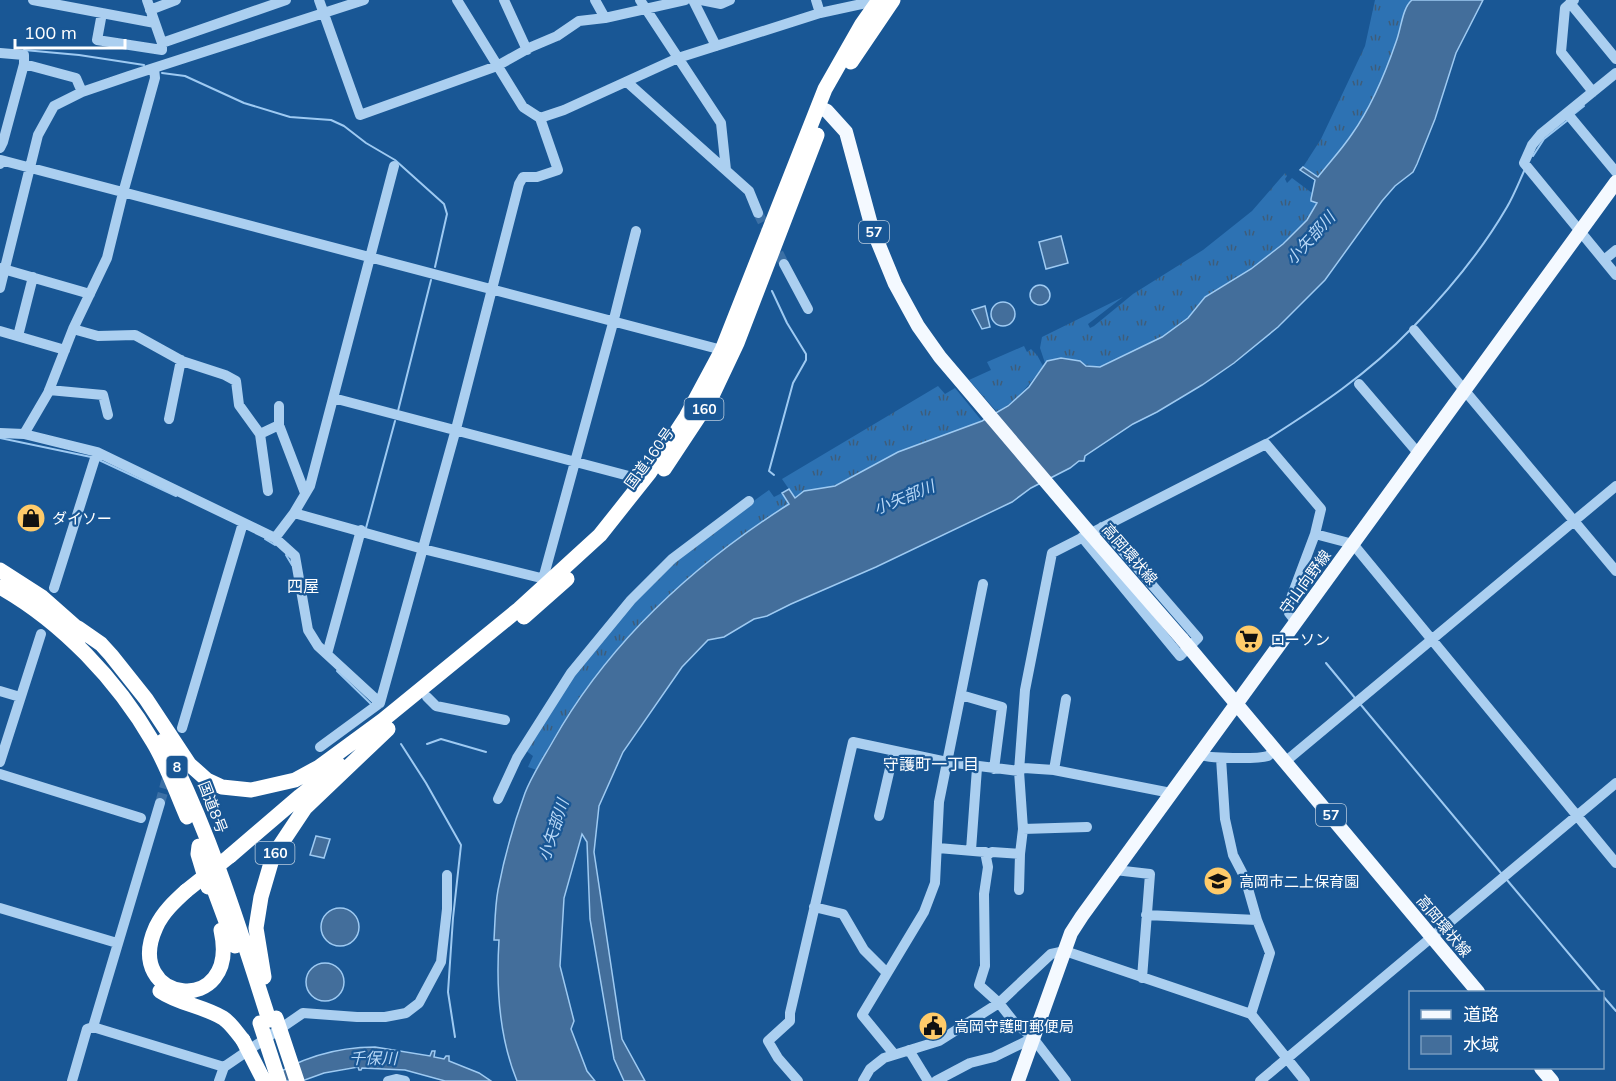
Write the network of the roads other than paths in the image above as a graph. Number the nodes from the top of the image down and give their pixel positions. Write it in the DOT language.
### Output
graph roads {
  1 [pos="33,0"];
  2 [pos="176,0"];
  3 [pos="286,0"];
  4 [pos="319,0"];
  5 [pos="364,0"];
  6 [pos="504,0"];
  7 [pos="595,0"];
  8 [pos="685,0"];
  9 [pos="693,0"];
  10 [pos="701,0"];
  11 [pos="730,0"];
  12 [pos="816,0"];
  13 [pos="893,0"];
  14 [pos="462,1"];
  15 [pos="872,2"];
  16 [pos="1572,2"];
  17 [pos="78,4"];
  18 [pos="148,5"];
  19 [pos="643,5"];
  20 [pos="102,13"];
  21 [pos="820,13"];
  22 [pos="324,14"];
  23 [pos="605,18"];
  24 [pos="155,23"];
  25 [pos="716,46"];
  26 [pos="162,47"];
  27 [pos="527,50"];
  28 [pos="0,53"];
  29 [pos="678,58"];
  30 [pos="1616,58"];
  31 [pos="24,63"];
  32 [pos="497,66"];
  33 [pos="158,67"];
  34 [pos="1616,73"];
  35 [pos="627,82"];
  36 [pos="82,92"];
  37 [pos="1593,92"];
  38 [pos="823,109"];
  39 [pos="1567,112"];
  40 [pos="5,114"];
  41 [pos="540,118"];
  42 [pos="0,147"];
  43 [pos="0,161"];
  44 [pos="394,166"];
  45 [pos="31,169"];
  46 [pos="726,170"];
  47 [pos="1616,172"];
  48 [pos="1616,182"];
  49 [pos="123,193"];
  50 [pos="758,213"];
  51 [pos="636,231"];
  52 [pos="1580,232"];
  53 [pos="1616,250"];
  54 [pos="371,258"];
  55 [pos="1604,260"];
  56 [pos="784,264"];
  57 [pos="2,269"];
  58 [pos="1616,275"];
  59 [pos="33,277"];
  60 [pos="0,288"];
  61 [pos="491,289"];
  62 [pos="90,294"];
  63 [pos="808,309"];
  64 [pos="613,323"];
  65 [pos="73,329"];
  66 [pos="1414,330"];
  67 [pos="0,331"];
  68 [pos="18,336"];
  69 [pos="65,350"];
  70 [pos="722,350"];
  71 [pos="181,360"];
  72 [pos="1359,384"];
  73 [pos="1465,389"];
  74 [pos="49,390"];
  75 [pos="333,398"];
  76 [pos="279,406"];
  77 [pos="108,415"];
  78 [pos="169,419"];
  79 [pos="279,425"];
  80 [pos="456,429"];
  81 [pos="0,433"];
  82 [pos="24,434"];
  83 [pos="260,434"];
  84 [pos="97,452"];
  85 [pos="1418,453"];
  86 [pos="574,462"];
  87 [pos="644,480"];
  88 [pos="1616,486"];
  89 [pos="268,491"];
  90 [pos="305,493"];
  91 [pos="749,501"];
  92 [pos="294,513"];
  93 [pos="1574,521"];
  94 [pos="242,526"];
  95 [pos="1102,527"];
  96 [pos="361,530"];
  97 [pos="1085,533"];
  98 [pos="1315,534"];
  99 [pos="275,538"];
  100 [pos="1353,544"];
  101 [pos="423,549"];
  102 [pos="0,570"];
  103 [pos="1616,571"];
  104 [pos="547,580"];
  105 [pos="983,584"];
  106 [pos="0,587"];
  107 [pos="54,588"];
  108 [pos="1296,622"];
  109 [pos="78,628"];
  110 [pos="41,634"];
  111 [pos="1431,639"];
  112 [pos="1186,643"];
  113 [pos="327,654"];
  114 [pos="0,691"];
  115 [pos="961,696"];
  116 [pos="20,697"];
  117 [pos="427,697"];
  118 [pos="1066,699"];
  119 [pos="380,703"];
  120 [pos="1237,703"];
  121 [pos="505,720"];
  122 [pos="386,724"];
  123 [pos="182,728"];
  124 [pos="985,737"];
  125 [pos="998,739"];
  126 [pos="320,747"];
  127 [pos="1276,749"];
  128 [pos="894,751"];
  129 [pos="1198,754"];
  130 [pos="1221,758"];
  131 [pos="1286,760"];
  132 [pos="0,762"];
  133 [pos="947,762"];
  134 [pos="977,768"];
  135 [pos="994,769"];
  136 [pos="1054,770"];
  137 [pos="1019,771"];
  138 [pos="0,774"];
  139 [pos="1616,783"];
  140 [pos="1171,793"];
  141 [pos="498,799"];
  142 [pos="160,802"];
  143 [pos="1577,815"];
  144 [pos="879,816"];
  145 [pos="141,818"];
  146 [pos="1087,827"];
  147 [pos="1023,829"];
  148 [pos="199,846"];
  149 [pos="938,848"];
  150 [pos="971,850"];
  151 [pos="1020,854"];
  152 [pos="987,855"];
  153 [pos="1616,862"];
  154 [pos="1115,870"];
  155 [pos="447,875"];
  156 [pos="184,887"];
  157 [pos="1019,890"];
  158 [pos="814,907"];
  159 [pos="0,908"];
  160 [pos="1146,915"];
  161 [pos="1257,920"];
  162 [pos="1431,937"];
  163 [pos="117,944"];
  164 [pos="1065,951"];
  165 [pos="887,973"];
  166 [pos="1142,978"];
  167 [pos="1476,991"];
  168 [pos="999,1003"];
  169 [pos="1251,1014"];
  170 [pos="268,1020"];
  171 [pos="93,1027"];
  172 [pos="1034,1038"];
  173 [pos="909,1050"];
  174 [pos="894,1054"];
  175 [pos="1286,1058"];
  176 [pos="224,1067"];
  177 [pos="1542,1069"];
  178 [pos="72,1081"];
  179 [pos="219,1081"];
  180 [pos="264,1081"];
  181 [pos="279,1081"];
  182 [pos="290,1081"];
  183 [pos="297,1081"];
  184 [pos="388,1081"];
  185 [pos="405,1081"];
  186 [pos="798,1081"];
  187 [pos="863,1081"];
  188 [pos="928,1081"];
  189 [pos="936,1081"];
  190 [pos="1018,1081"];
  191 [pos="1066,1081"];
  192 [pos="1260,1081"];
  193 [pos="1305,1081"];
  194 [pos="1552,1081"];
  1 -- 17 [label="street"];
  2 -- 18 [label="street"];
  3 -- 26 [label="street"];
  4 -- 22 [label="street"];
  5 -- 22 [label="street"];
  6 -- 27 [label="street"];
  7 -- 23 [label="street"];
  8 -- 19 [label="street"];
  9 -- 25 [label="street"];
  10 -- 11 [label="street"];
  12 -- 21 [label="street"];
  13 -- 38 [label="highway, 国道160号 / 160"];
  14 -- 32 [label="street"];
  15 -- 21 [label="street"];
  15 -- 38 [label="highway, 国道160号 / 160"];
  16 -- 30 [label="street"];
  16 -- 37 [label="street"];
  17 -- 20 [label="street"];
  18 -- 24 [label="street"];
  19 -- 23 [label="street"];
  19 -- 29 [label="street"];
  20 -- 24 [label="street"];
  20 -- 26 [label="street"];
  21 -- 25 [label="street"];
  22 -- 32 [label="street"];
  22 -- 33 [label="street"];
  23 -- 27 [label="street"];
  24 -- 26 [label="street"];
  25 -- 29 [label="street"];
  26 -- 33 [label="street"];
  27 -- 32 [label="street"];
  28 -- 31 [label="street"];
  29 -- 35 [label="street"];
  29 -- 46 [label="street"];
  31 -- 36 [label="street"];
  31 -- 40 [label="street"];
  32 -- 41 [label="street"];
  33 -- 36 [label="street"];
  33 -- 49 [label="street"];
  34 -- 37 [label="street"];
  35 -- 41 [label="street"];
  35 -- 46 [label="street"];
  36 -- 45 [label="street"];
  37 -- 39 [label="street"];
  38 -- 70 [label="highway, 国道160号 / 160"];
  38 -- 97 [label="main road, 高岡環状線 / 57"];
  38 -- 117 [label="highway, 国道160号 / 160"];
  39 -- 47 [label="street"];
  39 -- 52 [label="street"];
  40 -- 42 [label="street"];
  41 -- 61 [label="street"];
  43 -- 45 [label="street"];
  44 -- 54 [label="street"];
  45 -- 49 [label="street"];
  45 -- 57 [label="street"];
  46 -- 50 [label="street"];
  48 -- 52 [label="main road, 守山向野線"];
  49 -- 54 [label="street"];
  49 -- 62 [label="street"];
  51 -- 64 [label="street"];
  52 -- 55 [label="street"];
  52 -- 73 [label="main road, 守山向野線"];
  53 -- 55 [label="street"];
  54 -- 61 [label="street"];
  54 -- 75 [label="street"];
  55 -- 58 [label="street"];
  56 -- 63 [label="street"];
  57 -- 59 [label="street"];
  57 -- 60 [label="street"];
  59 -- 62 [label="street"];
  59 -- 68 [label="street"];
  61 -- 64 [label="street"];
  61 -- 80 [label="street"];
  62 -- 65 [label="street"];
  64 -- 70 [label="street"];
  64 -- 86 [label="street"];
  65 -- 69 [label="street"];
  65 -- 71 [label="street"];
  66 -- 73 [label="street"];
  67 -- 68 [label="street"];
  68 -- 69 [label="street"];
  69 -- 74 [label="street"];
  70 -- 87 [label="highway, 国道160号 / 160"];
  71 -- 78 [label="street"];
  71 -- 83 [label="street"];
  72 -- 85 [label="street"];
  73 -- 85 [label="main road, 守山向野線"];
  73 -- 93 [label="street"];
  74 -- 77 [label="street"];
  74 -- 82 [label="street"];
  75 -- 80 [label="street"];
  75 -- 90 [label="street"];
  76 -- 79 [label="street"];
  79 -- 83 [label="street"];
  79 -- 90 [label="street"];
  80 -- 86 [label="street"];
  80 -- 101 [label="street"];
  81 -- 82 [label="street"];
  82 -- 84 [label="street"];
  83 -- 89 [label="street"];
  84 -- 94 [label="street"];
  84 -- 107 [label="street"];
  85 -- 100 [label="main road, 守山向野線"];
  86 -- 87 [label="street"];
  86 -- 104 [label="street"];
  87 -- 104 [label="highway, 国道160号 / 160"];
  88 -- 93 [label="street"];
  90 -- 92 [label="street"];
  91 -- 141 [label="street"];
  92 -- 96 [label="street"];
  92 -- 99 [label="street"];
  93 -- 103 [label="street"];
  93 -- 111 [label="street"];
  94 -- 99 [label="street"];
  94 -- 123 [label="street"];
  95 -- 97 [label="street"];
  95 -- 98 [label="street"];
  95 -- 112 [label="street"];
  96 -- 101 [label="street"];
  96 -- 113 [label="street"];
  97 -- 112 [label="main road, 高岡環状線 / 57, bridge"];
  97 -- 137 [label="street"];
  98 -- 100 [label="street"];
  98 -- 108 [label="street"];
  99 -- 113 [label="street"];
  100 -- 108 [label="main road, 守山向野線"];
  100 -- 111 [label="street"];
  101 -- 104 [label="street"];
  101 -- 119 [label="street"];
  102 -- 109 [label="highway, 国道8号 / 8"];
  104 -- 122 [label="highway, 国道160号 / 160"];
  105 -- 115 [label="street"];
  106 -- 148 [label="highway, 国道8号 / 8"];
  108 -- 120 [label="main road, 守山向野線"];
  109 -- 122 [label="highway, 160"];
  109 -- 170 [label="highway, 国道8号 / 8"];
  110 -- 116 [label="street"];
  111 -- 131 [label="street"];
  111 -- 143 [label="street"];
  112 -- 120 [label="main road, 高岡環状線 / 57"];
  113 -- 119 [label="street"];
  114 -- 116 [label="street"];
  115 -- 125 [label="street"];
  115 -- 133 [label="street"];
  116 -- 132 [label="street"];
  117 -- 121 [label="street"];
  117 -- 122 [label="highway, 国道160号 / 160"];
  118 -- 136 [label="street"];
  119 -- 126 [label="street"];
  120 -- 127 [label="main road, 高岡環状線 / 57"];
  120 -- 129 [label="main road, 守山向野線"];
  122 -- 156 [label="highway, 160"];
  122 -- 170 [label="highway, 160"];
  124 -- 125 [label="street"];
  125 -- 135 [label="street"];
  127 -- 130 [label="street"];
  127 -- 131 [label="main road, 高岡環状線 / 57"];
  128 -- 133 [label="street"];
  128 -- 144 [label="street"];
  128 -- 158 [label="street"];
  129 -- 130 [label="street"];
  129 -- 140 [label="main road, 守山向野線"];
  130 -- 161 [label="street"];
  131 -- 162 [label="main road, 高岡環状線 / 57"];
  133 -- 134 [label="street"];
  133 -- 149 [label="street"];
  134 -- 135 [label="street"];
  134 -- 150 [label="street"];
  135 -- 137 [label="street"];
  136 -- 137 [label="street"];
  136 -- 140 [label="street"];
  137 -- 147 [label="street"];
  138 -- 145 [label="street"];
  139 -- 143 [label="street"];
  140 -- 154 [label="main road, 守山向野線"];
  142 -- 163 [label="street"];
  143 -- 153 [label="street"];
  143 -- 162 [label="street"];
  146 -- 147 [label="street"];
  147 -- 151 [label="street"];
  148 -- 156 [label="highway, 160"];
  148 -- 170 [label="highway, 国道8号 / 8"];
  149 -- 150 [label="street"];
  149 -- 165 [label="street"];
  150 -- 152 [label="street"];
  151 -- 152 [label="street"];
  151 -- 157 [label="street"];
  152 -- 168 [label="street"];
  154 -- 160 [label="street"];
  154 -- 164 [label="main road, 守山向野線"];
  155 -- 176 [label="street"];
  156 -- 180 [label="highway, 160, bridge"];
  158 -- 165 [label="street"];
  158 -- 186 [label="street"];
  159 -- 163 [label="street"];
  160 -- 161 [label="street"];
  160 -- 166 [label="street"];
  161 -- 169 [label="street"];
  162 -- 167 [label="main road, 高岡環状線 / 57"];
  162 -- 175 [label="street"];
  163 -- 171 [label="street"];
  164 -- 166 [label="street"];
  164 -- 168 [label="street"];
  164 -- 172 [label="main road, 守山向野線"];
  165 -- 174 [label="street"];
  166 -- 169 [label="street"];
  168 -- 172 [label="street"];
  168 -- 173 [label="street"];
  169 -- 175 [label="street"];
  170 -- 181 [label="highway, 国道8号 / 8, bridge"];
  170 -- 182 [label="highway, 国道8号 / 8"];
  170 -- 183 [label="highway, 160, bridge"];
  171 -- 176 [label="street"];
  171 -- 178 [label="street"];
  172 -- 189 [label="street"];
  172 -- 190 [label="main road, 守山向野線"];
  172 -- 191 [label="street"];
  173 -- 174 [label="street"];
  173 -- 188 [label="street"];
  174 -- 187 [label="street"];
  175 -- 192 [label="street"];
  175 -- 193 [label="street"];
  176 -- 179 [label="street"];
  177 -- 194 [label="main road"];
  184 -- 185 [label="street"];
}
